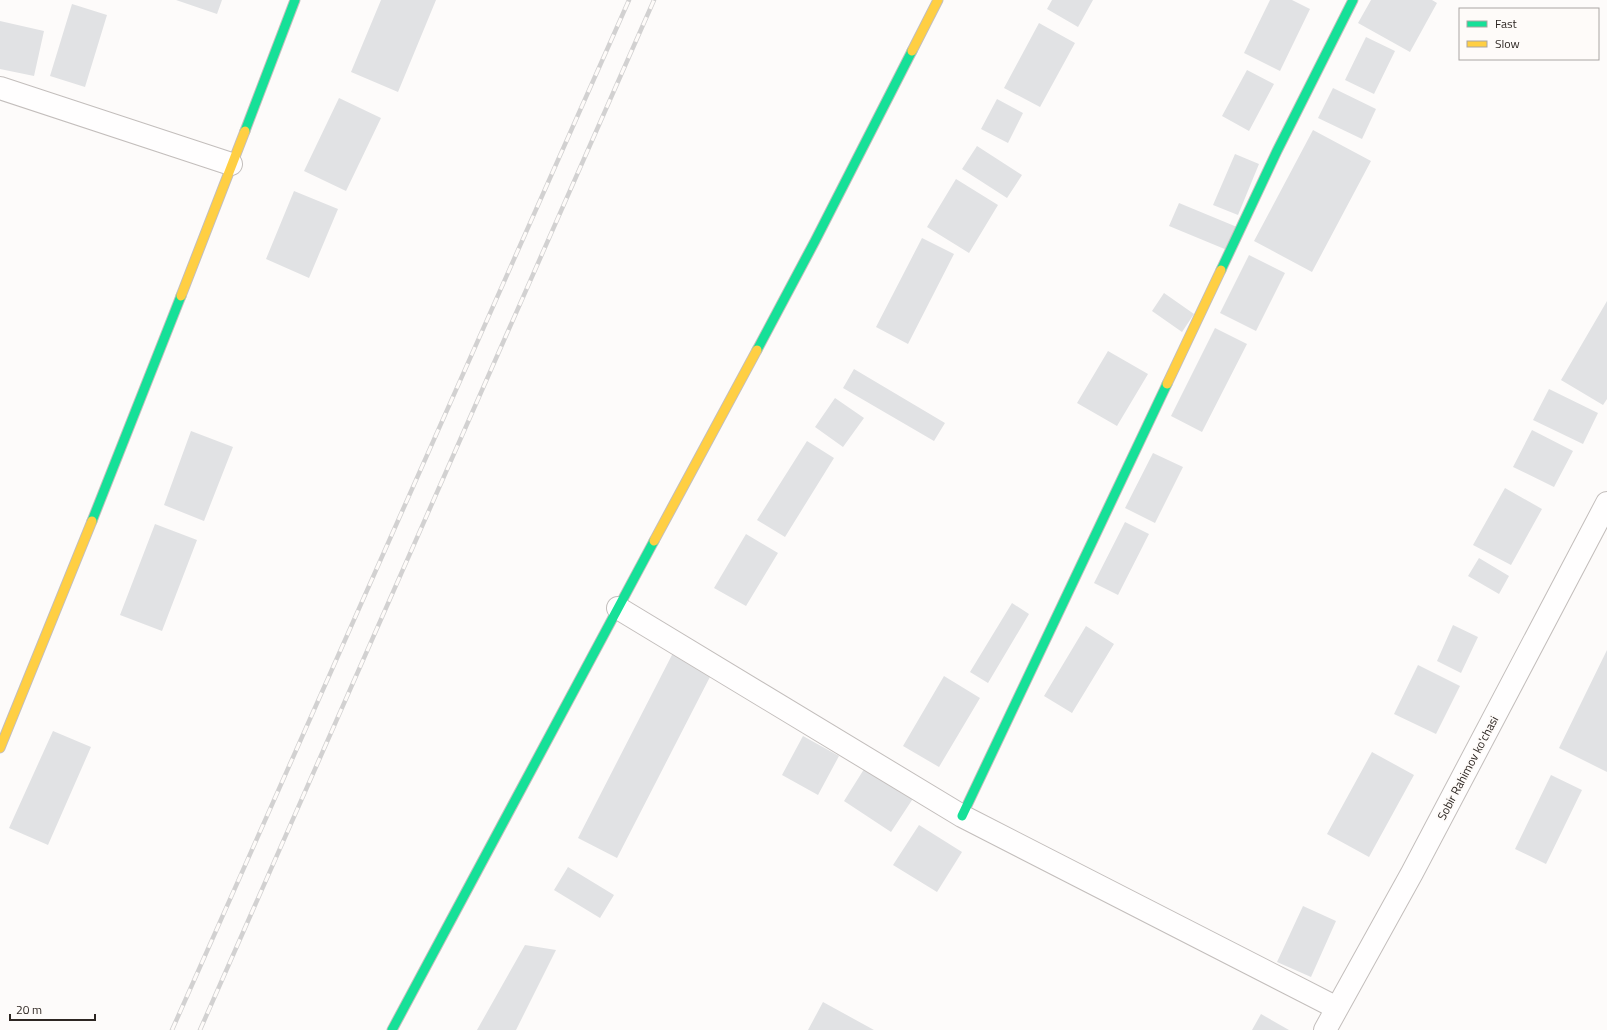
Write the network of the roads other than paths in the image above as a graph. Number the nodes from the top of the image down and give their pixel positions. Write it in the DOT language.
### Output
graph roads {
  1 [pos="295,0"];
  2 [pos="938,0"];
  3 [pos="1353,0"];
  4 [pos="0,88"];
  5 [pos="231,164"];
  6 [pos="1607,503"];
  7 [pos="618,608"];
  8 [pos="0,748"];
  9 [pos="962,816"];
  10 [pos="1337,1008"];
  11 [pos="392,1030"];
  12 [pos="1325,1030"];
  1 -- 5 [label="street"];
  2 -- 7 [label="street"];
  3 -- 9 [label="street"];
  4 -- 5 [label="street"];
  5 -- 8 [label="street"];
  6 -- 10 [label="street, Sobir Rahimov ko'chasi"];
  7 -- 9 [label="street"];
  7 -- 11 [label="street"];
  9 -- 10 [label="street"];
  10 -- 12 [label="street, Sobir Rahimov ko'chasi"];
}
